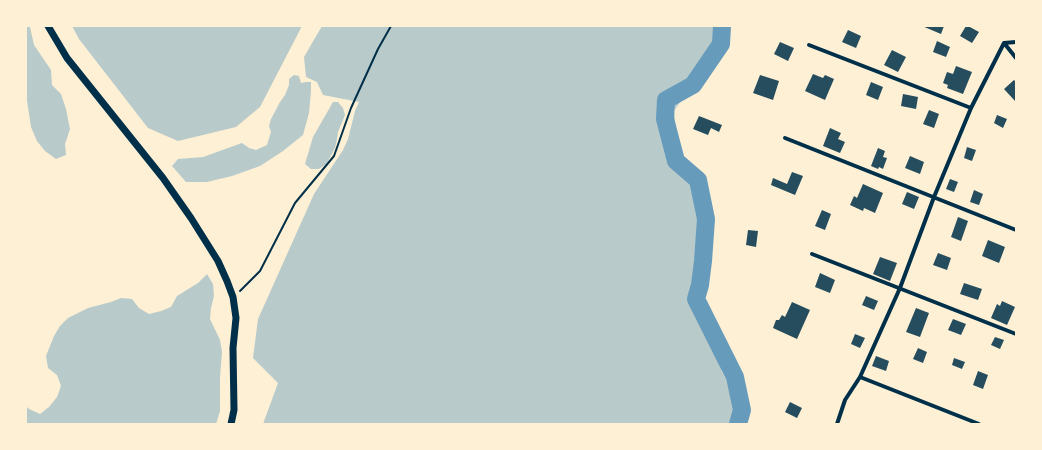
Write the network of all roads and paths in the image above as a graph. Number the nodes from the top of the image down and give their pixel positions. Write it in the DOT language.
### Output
graph roads {
  1 [pos="48,26"];
  2 [pos="391,26"];
  3 [pos="1004,42"];
  4 [pos="1016,42"];
  5 [pos="809,45"];
  6 [pos="1016,58"];
  7 [pos="971,108"];
  8 [pos="785,138"];
  9 [pos="934,197"];
  10 [pos="1016,230"];
  11 [pos="812,254"];
  12 [pos="900,288"];
  13 [pos="233,297"];
  14 [pos="1016,334"];
  15 [pos="860,377"];
  16 [pos="231,424"];
  17 [pos="836,424"];
  18 [pos="979,424"];
  1 -- 13 [label="street"];
  2 -- 13 [label="path"];
  3 -- 4 [label="street"];
  3 -- 6 [label="street"];
  3 -- 7 [label="street"];
  5 -- 7 [label="street"];
  7 -- 9 [label="street"];
  8 -- 9 [label="street"];
  9 -- 10 [label="street"];
  9 -- 12 [label="street"];
  11 -- 12 [label="street"];
  12 -- 14 [label="street"];
  12 -- 15 [label="street"];
  13 -- 16 [label="street"];
  15 -- 17 [label="street"];
  15 -- 18 [label="street"];
}
